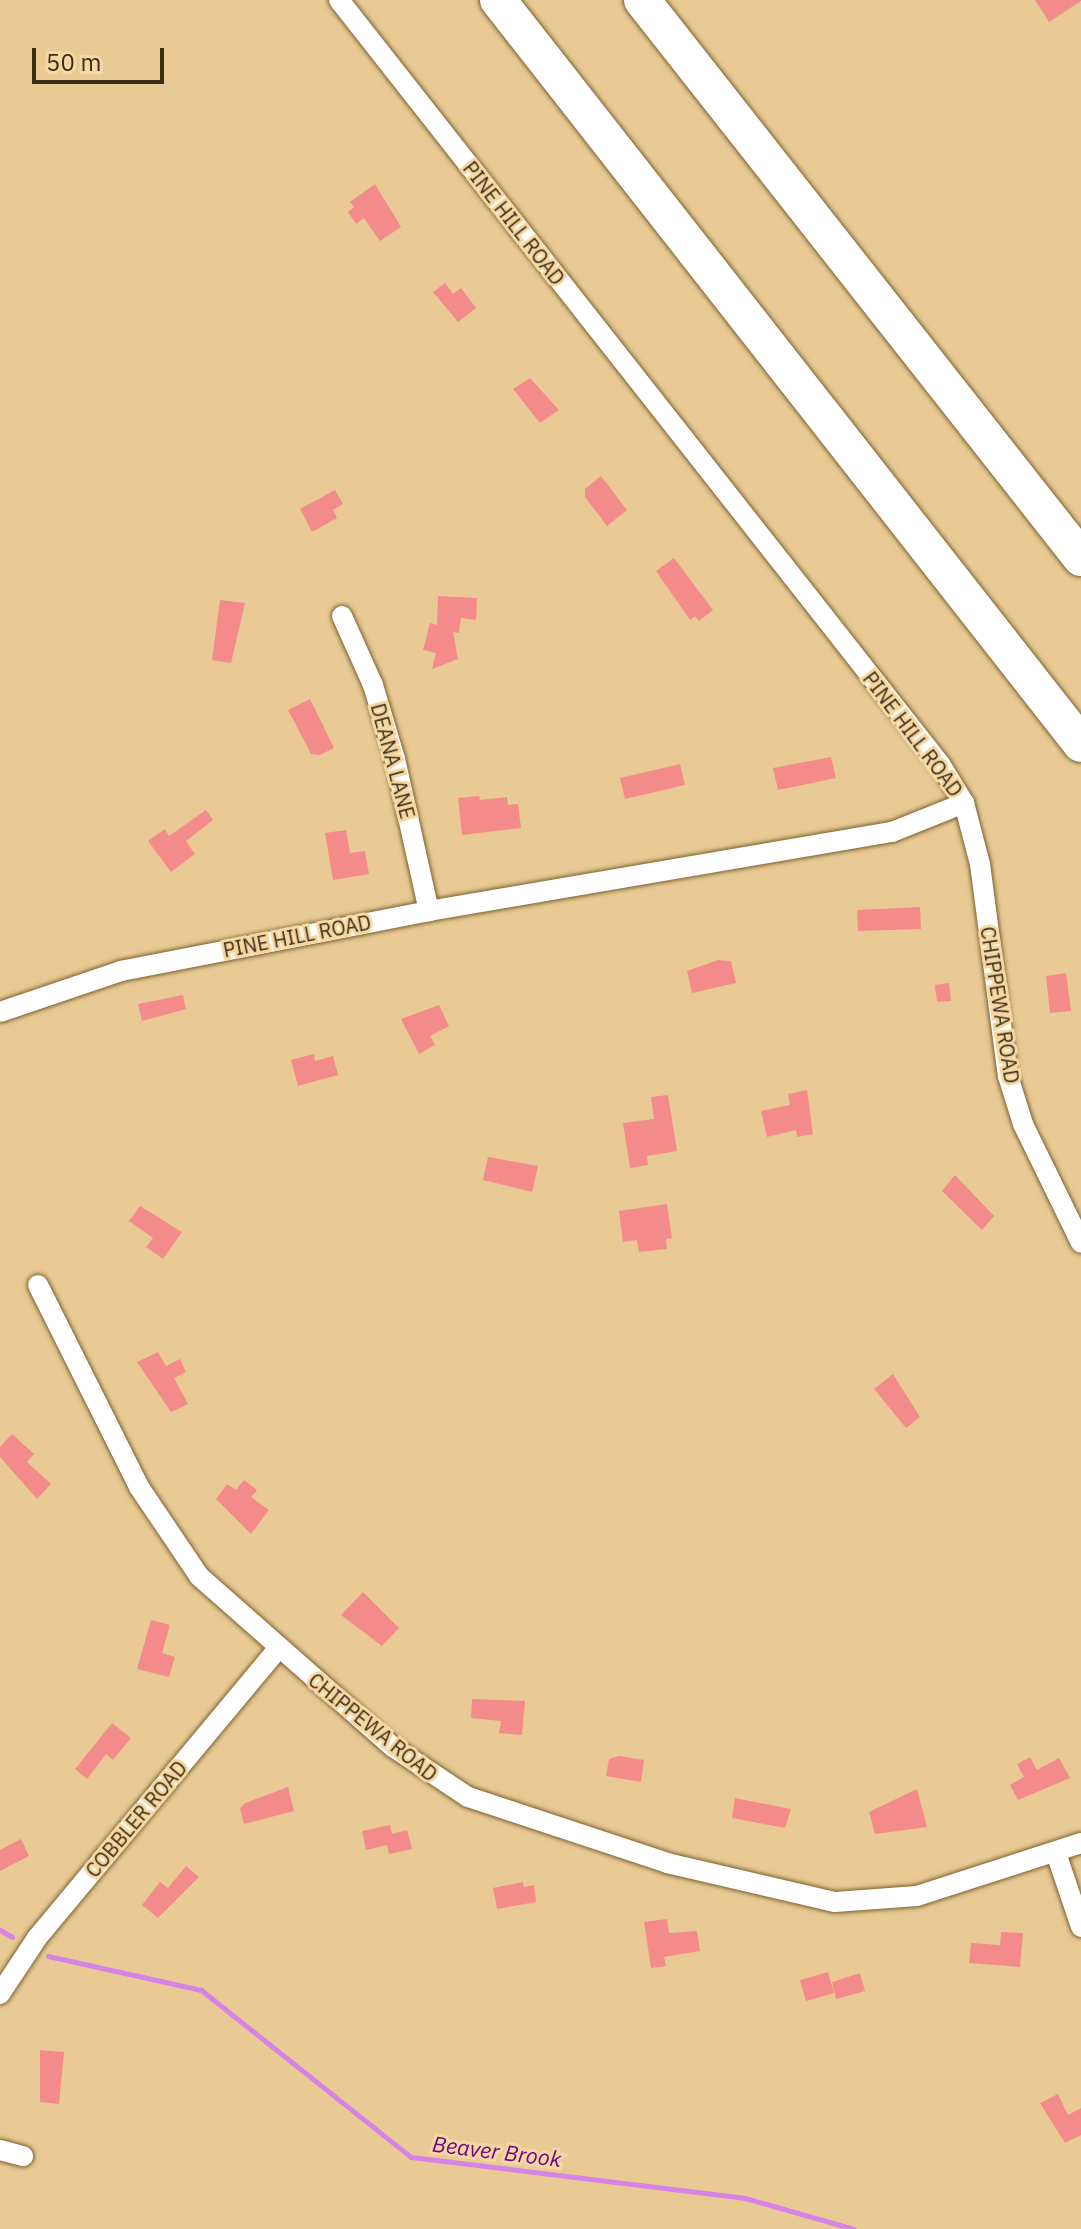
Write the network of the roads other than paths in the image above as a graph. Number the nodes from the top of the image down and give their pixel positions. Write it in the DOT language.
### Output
graph roads {
  1 [pos="339,0"];
  2 [pos="498,0"];
  3 [pos="642,0"];
  4 [pos="1081,558"];
  5 [pos="342,616"];
  6 [pos="1081,744"];
  7 [pos="964,803"];
  8 [pos="429,911"];
  9 [pos="0,1012"];
  10 [pos="1081,1243"];
  11 [pos="38,1285"];
  12 [pos="278,1649"];
  13 [pos="1081,1843"];
  14 [pos="1056,1853"];
  15 [pos="1081,1927"];
  16 [pos="0,1994"];
  17 [pos="0,2150"];
  18 [pos="23,2156"];
  1 -- 7 [label="street, PINE HILL ROAD"];
  2 -- 6 [label="highway"];
  3 -- 4 [label="highway"];
  5 -- 8 [label="street, DEANA LANE"];
  7 -- 8 [label="street, PINE HILL ROAD"];
  7 -- 10 [label="street, CHIPPEWA ROAD"];
  8 -- 9 [label="street, PINE HILL ROAD"];
  11 -- 12 [label="street, CHIPPEWA ROAD"];
  12 -- 14 [label="street, CHIPPEWA ROAD"];
  12 -- 16 [label="street, COBBLER ROAD"];
  13 -- 14 [label="street, CHIPPEWA ROAD"];
  14 -- 15 [label="street"];
  17 -- 18 [label="street"];
}
